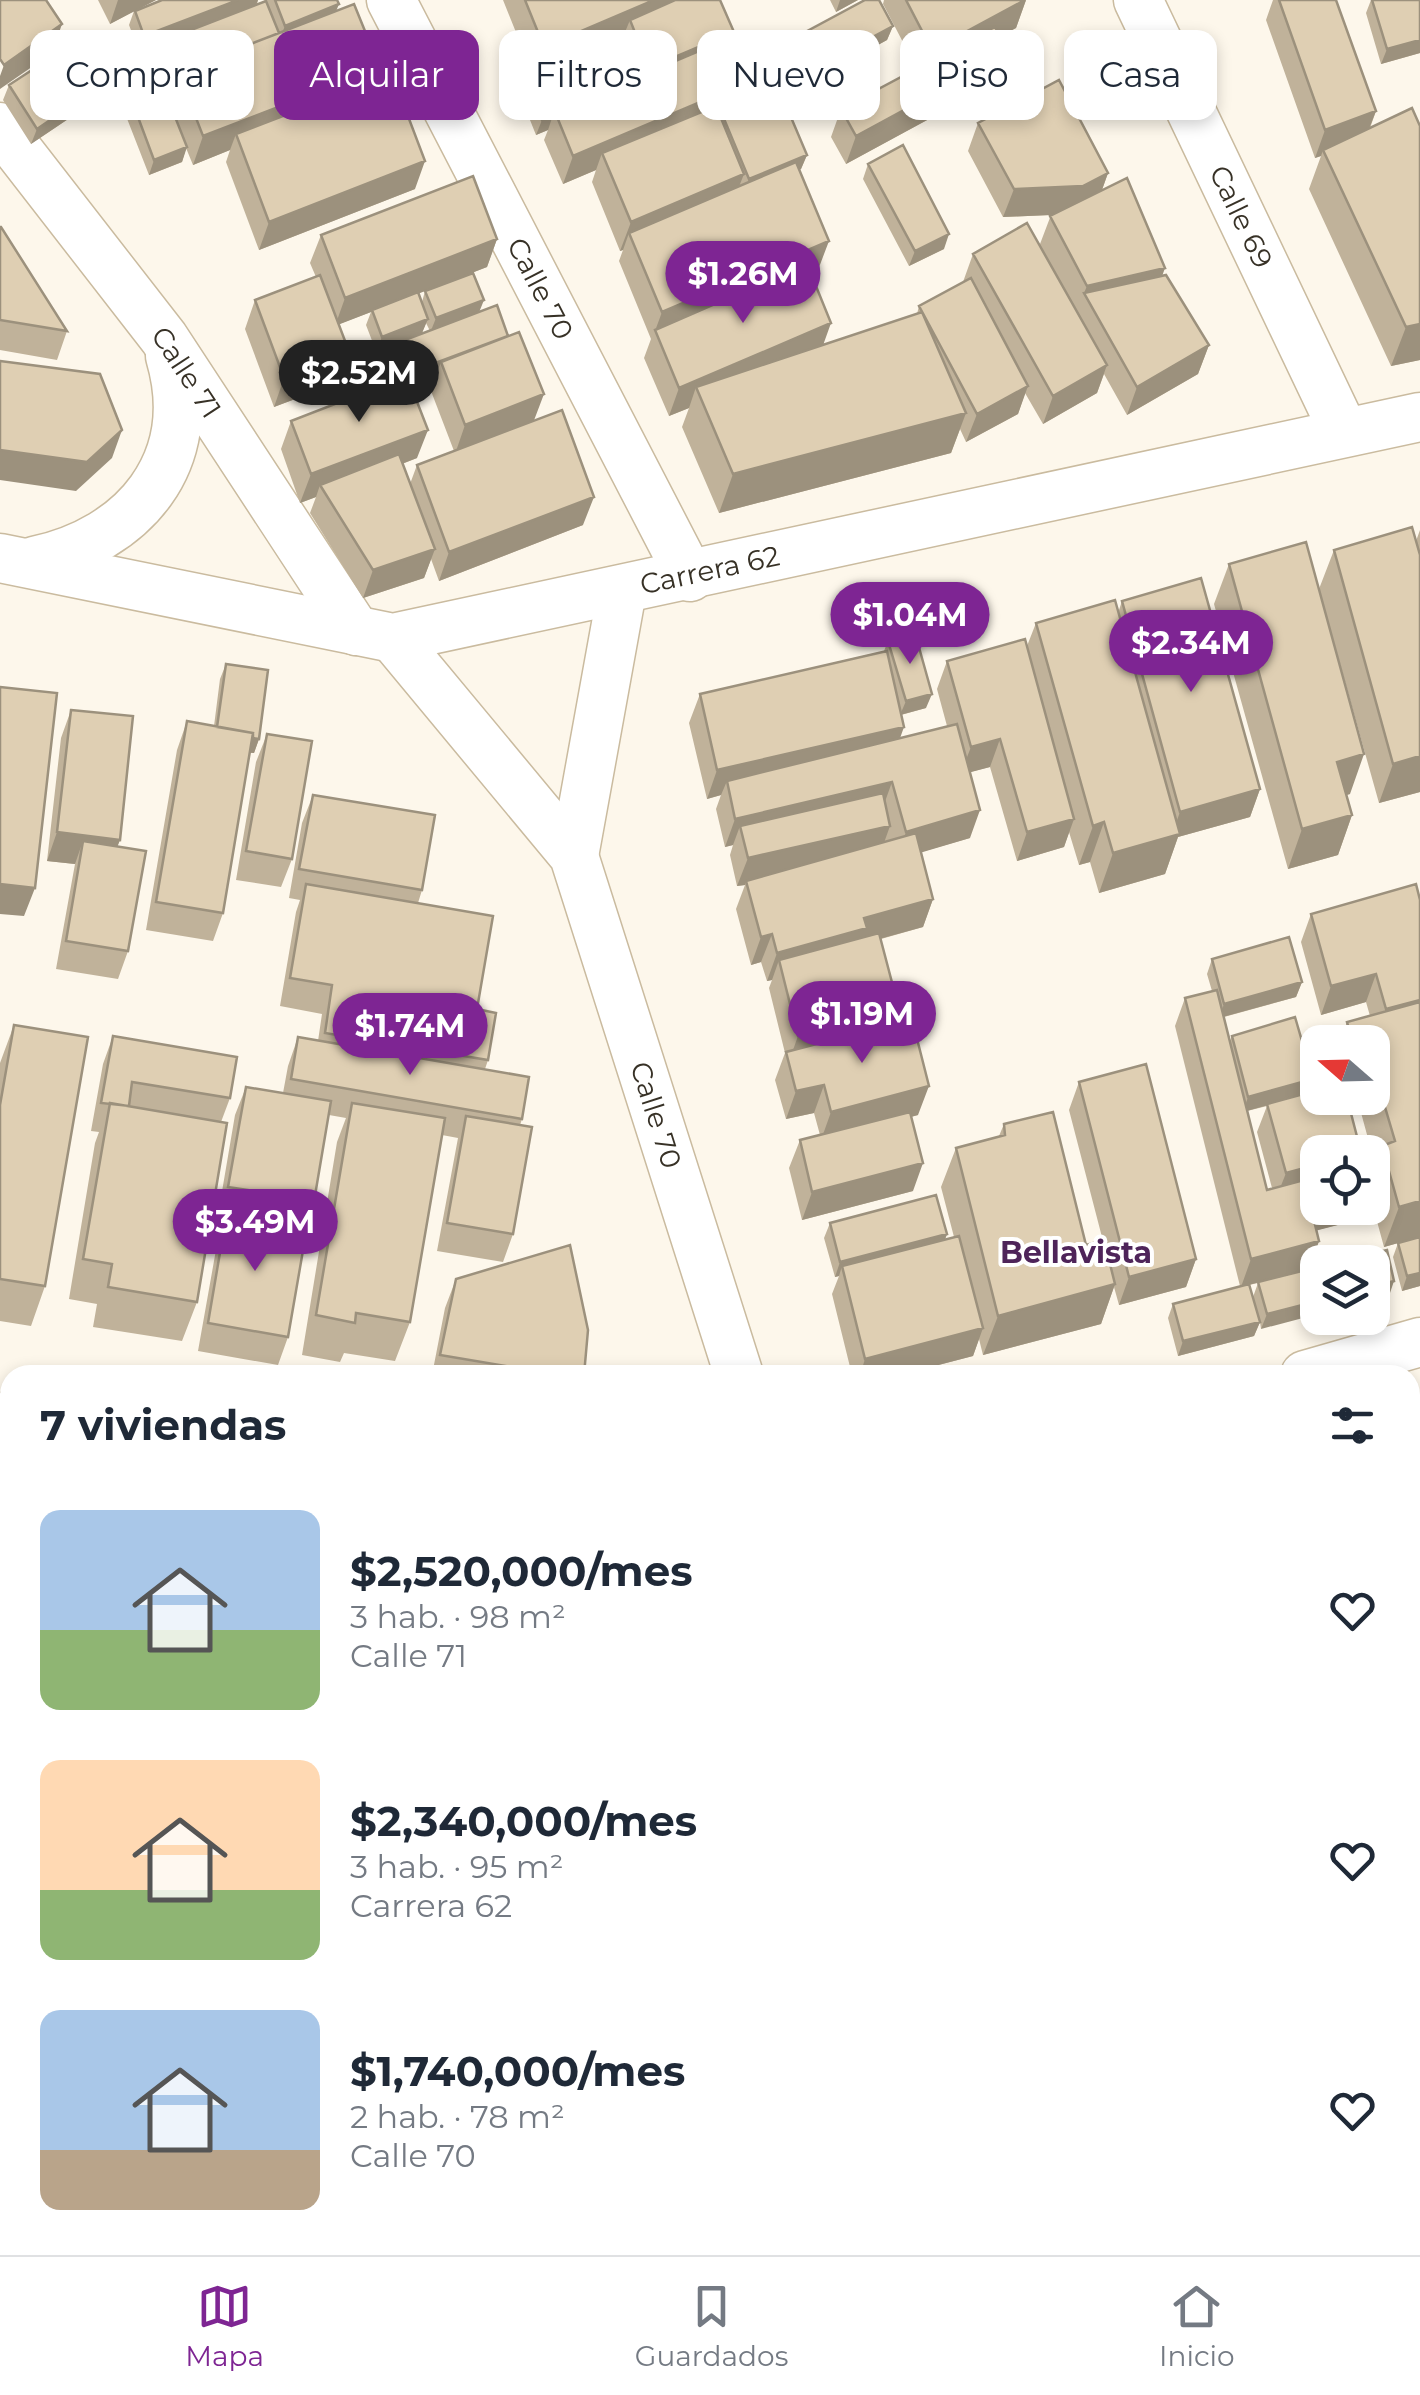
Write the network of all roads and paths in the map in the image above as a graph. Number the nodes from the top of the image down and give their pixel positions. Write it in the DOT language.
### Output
graph roads {
  1 [pos="391,0"];
  2 [pos="1138,0"];
  3 [pos="0,127"];
  4 [pos="164,338"];
  5 [pos="1420,417"];
  6 [pos="1344,432"];
  7 [pos="15,560"];
  8 [pos="690,577"];
  9 [pos="622,591"];
  10 [pos="374,635"];
  11 [pos="574,856"];
  12 [pos="1420,1342"];
  13 [pos="736,1365"];
  14 [pos="1341,1365"];
  1 -- 8 [label="street, Calle 70"];
  2 -- 6 [label="street, Calle 69"];
  3 -- 4 [label="street, Calle 71"];
  4 -- 7 [label="street"];
  4 -- 10 [label="street, Calle 71"];
  5 -- 6 [label="street, Carrera 62"];
  6 -- 8 [label="street, Carrera 62"];
  7 -- 10 [label="street, Carrera 62"];
  8 -- 9 [label="street, Carrera 62"];
  9 -- 10 [label="street, Carrera 62"];
  9 -- 11 [label="street, Calle 70"];
  10 -- 11 [label="street, Calle 70"];
  11 -- 13 [label="street, Calle 70"];
  12 -- 14 [label="street"];
}
